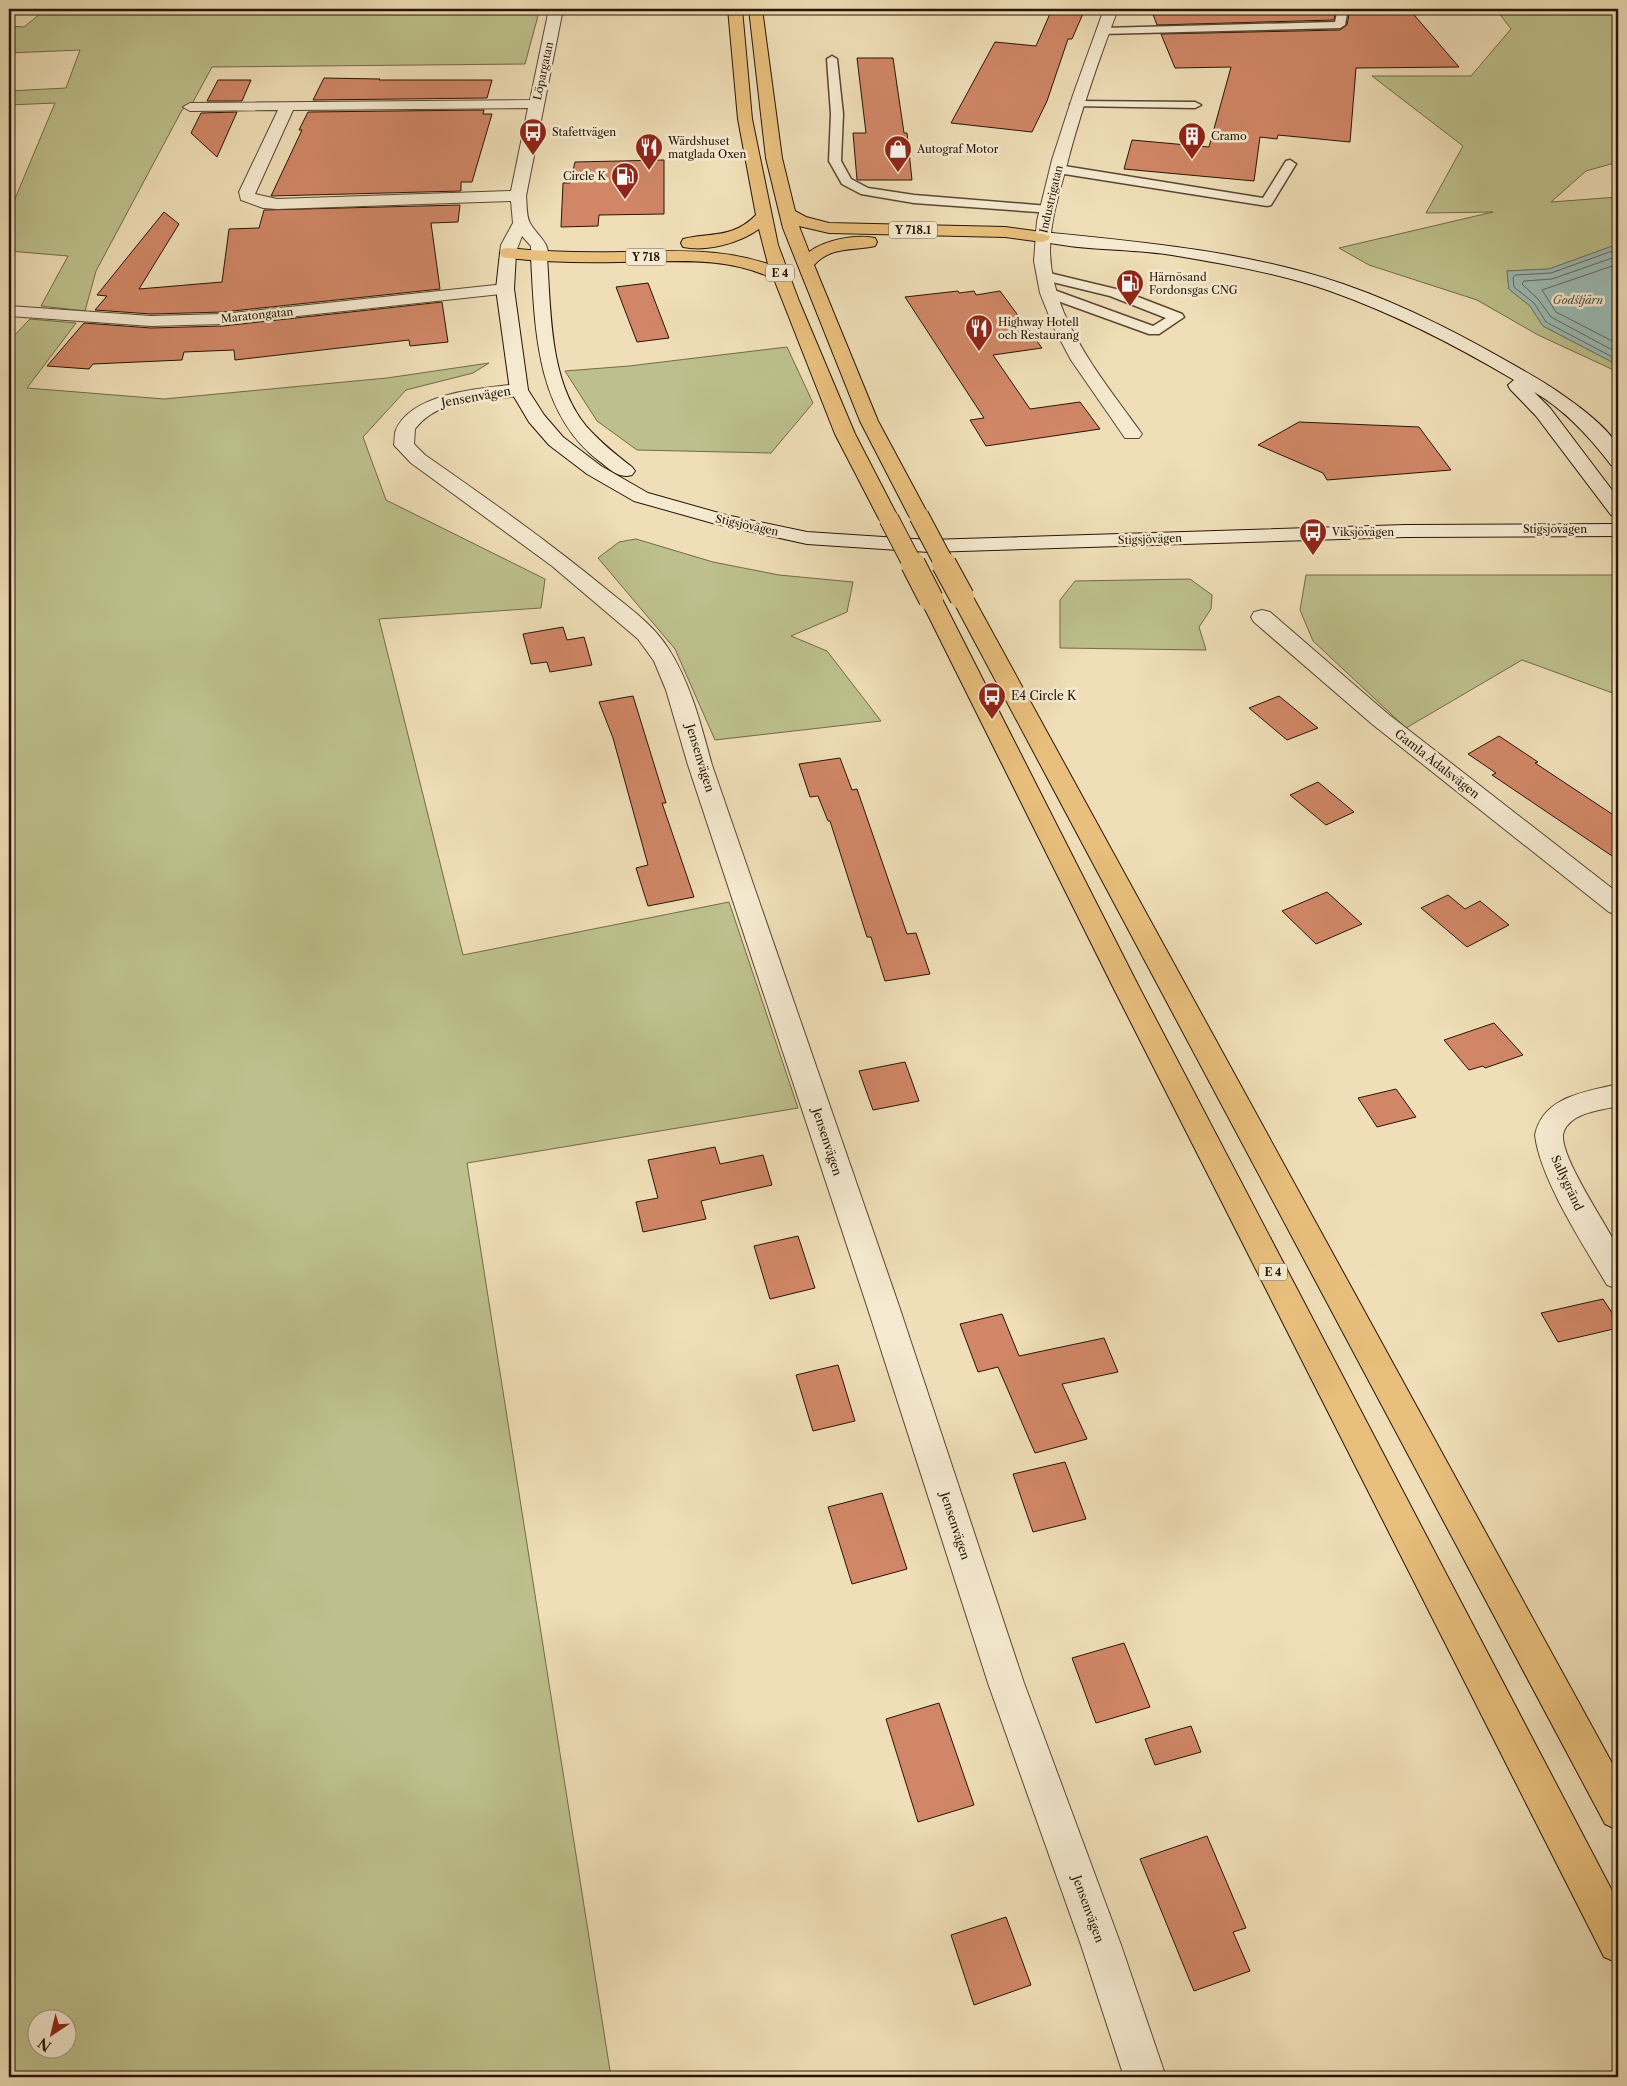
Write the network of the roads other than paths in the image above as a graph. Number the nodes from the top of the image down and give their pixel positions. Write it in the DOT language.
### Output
graph roads {
  1 [pos="556,9"];
  2 [pos="735,9"];
  3 [pos="755,9"];
  4 [pos="1111,9"];
  5 [pos="1343,9"];
  6 [pos="1102,31"];
  7 [pos="832,60"];
  8 [pos="536,104"];
  9 [pos="1076,104"];
  10 [pos="1195,105"];
  11 [pos="288,106"];
  12 [pos="190,107"];
  13 [pos="1290,164"];
  14 [pos="1058,169"];
  15 [pos="518,196"];
  16 [pos="1048,210"];
  17 [pos="787,213"];
  18 [pos="764,216"];
  19 [pos="521,223"];
  20 [pos="1042,237"];
  21 [pos="539,252"];
  22 [pos="508,253"];
  23 [pos="806,264"];
  24 [pos="781,276"];
  25 [pos="1045,276"];
  26 [pos="505,288"];
  27 [pos="1049,294"];
  28 [pos="9,311"];
  29 [pos="1499,365"];
  30 [pos="519,390"];
  31 [pos="1596,432"];
  32 [pos="1132,434"];
  33 [pos="1618,442"];
  34 [pos="1618,461"];
  35 [pos="685,510"];
  36 [pos="1618,511"];
  37 [pos="1618,530"];
  38 [pos="1262,617"];
  39 [pos="1618,906"];
  40 [pos="1618,1095"];
  41 [pos="1618,1276"];
  42 [pos="1618,1811"];
  43 [pos="1618,1943"];
  44 [pos="1145,2077"];
  1 -- 8 [label="street, Löpargatan"];
  2 -- 18 [label="highway, E 4"];
  3 -- 17 [label="highway, E 4"];
  4 -- 6 [label="street, Industrigatan"];
  5 -- 6 [label="lane"];
  6 -- 9 [label="street, Industrigatan"];
  7 -- 16 [label="lane"];
  8 -- 11 [label="street"];
  8 -- 15 [label="street, Löpargatan"];
  9 -- 10 [label="lane"];
  9 -- 14 [label="street, Industrigatan"];
  11 -- 12 [label="street"];
  11 -- 15 [label="street"];
  13 -- 14 [label="lane"];
  14 -- 16 [label="street, Industrigatan"];
  15 -- 19 [label="street, Löpargatan"];
  16 -- 20 [label="street, Industrigatan"];
  17 -- 20 [label="highway, Y 718.1"];
  17 -- 23 [label="highway, E 4"];
  18 -- 21 [label="highway, Y 718"];
  18 -- 24 [label="highway, E 4"];
  19 -- 21 [label="street"];
  19 -- 22 [label="street"];
  20 -- 23 [label="highway, Y 718.1"];
  20 -- 25 [label="street, Industrigatan"];
  20 -- 29 [label="street, Y 718.1"];
  21 -- 22 [label="highway, Y 718"];
  21 -- 24 [label="highway, Y 718"];
  21 -- 35 [label="street, Stigsjövägen"];
  22 -- 26 [label="street, Stigsjövägen"];
  23 -- 42 [label="highway, E 4, bridge"];
  24 -- 43 [label="highway, E 4, bridge"];
  25 -- 27 [label="street, Industrigatan"];
  25 -- 27 [label="lane"];
  26 -- 28 [label="street, Maratongatan"];
  26 -- 30 [label="street, Stigsjövägen"];
  27 -- 32 [label="street, Industrigatan"];
  29 -- 31 [label="street, Y 718.1"];
  29 -- 36 [label="street, Y 718.1"];
  30 -- 35 [label="street, Stigsjövägen"];
  30 -- 44 [label="street, Jensenvägen"];
  31 -- 33 [label="street"];
  31 -- 34 [label="street, Y 718.1"];
  35 -- 37 [label="street, Stigsjövägen"];
  38 -- 39 [label="street, Gamla Ådalsvägen"];
  40 -- 41 [label="street, Sallygränd"];
}
